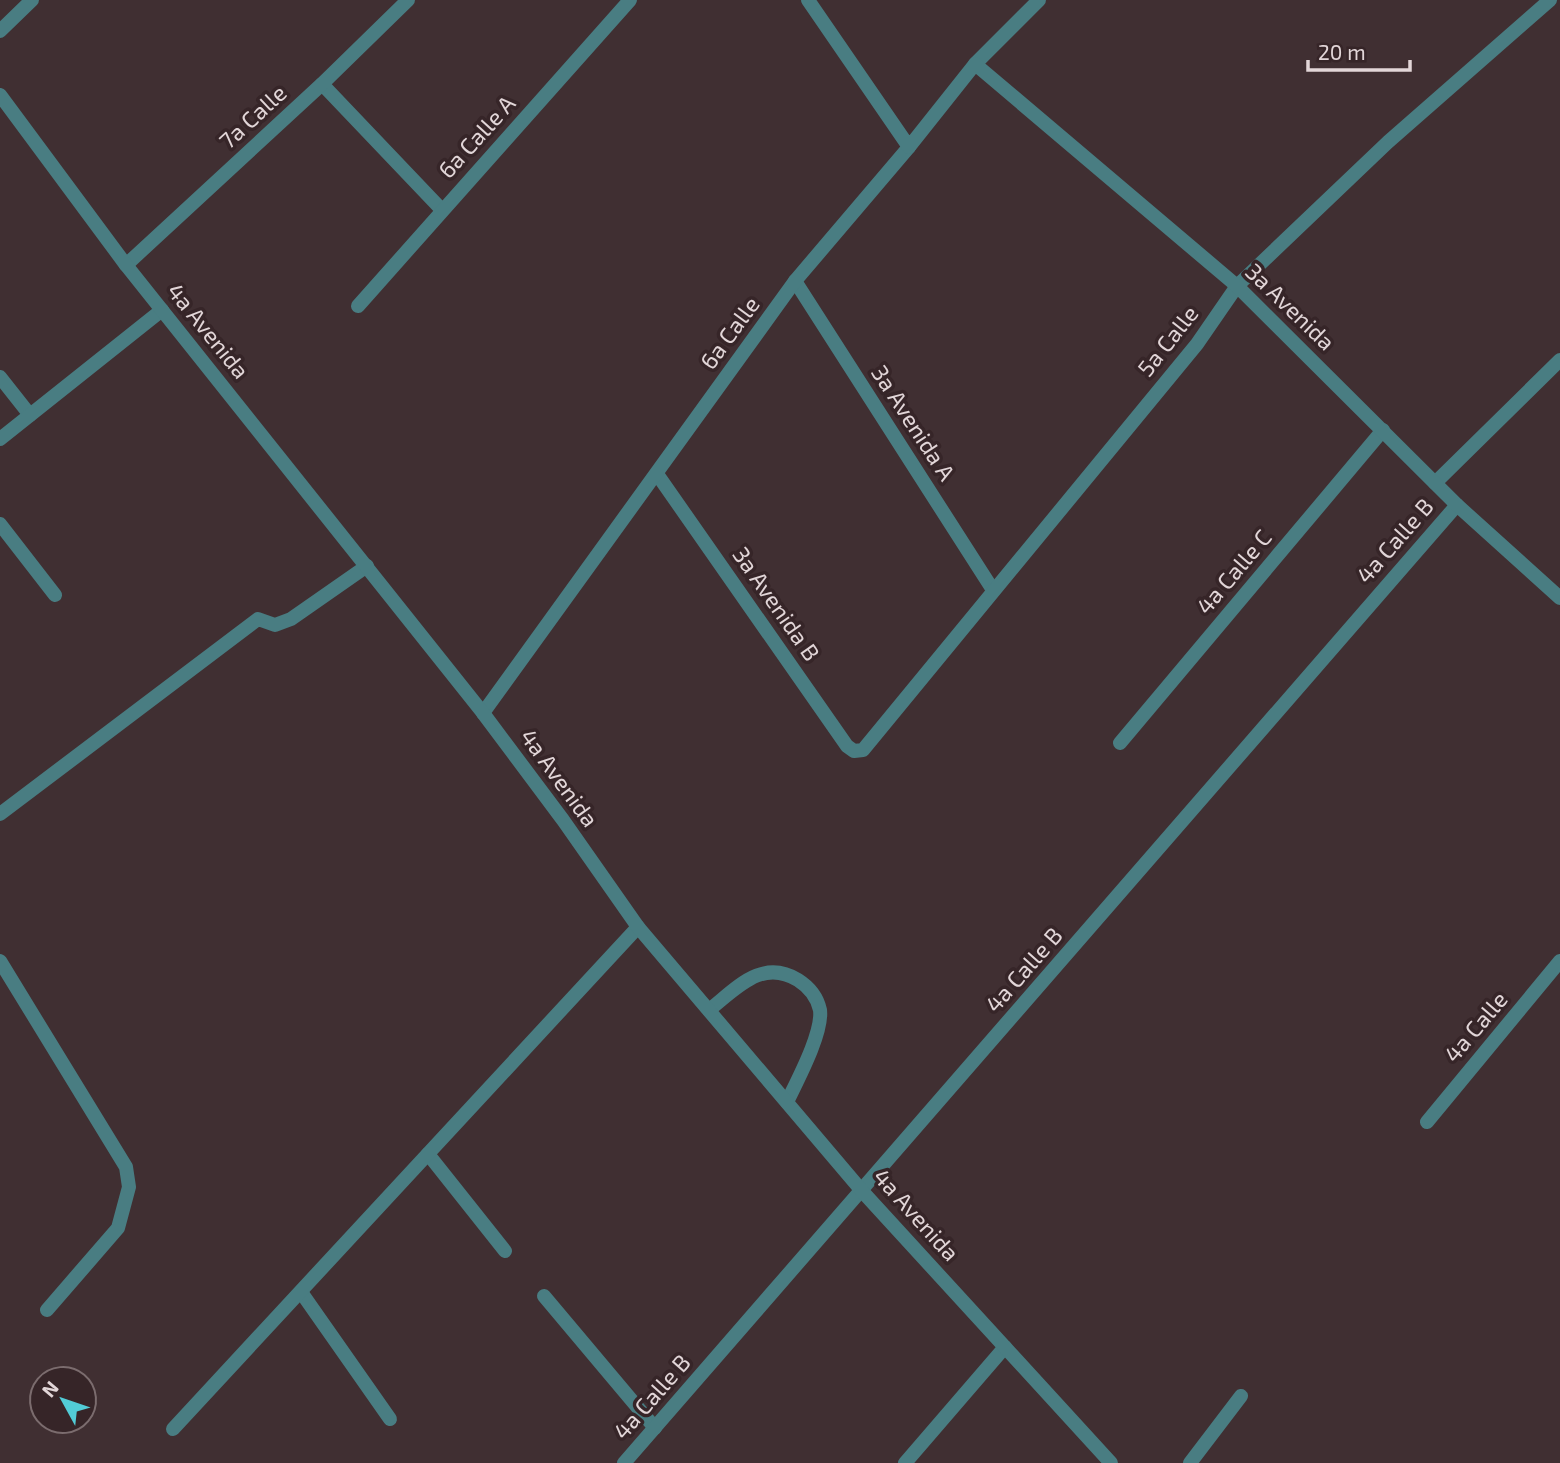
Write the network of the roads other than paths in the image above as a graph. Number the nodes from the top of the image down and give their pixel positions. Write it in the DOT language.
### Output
graph roads {
  1 [pos="32,0"];
  2 [pos="408,0"];
  3 [pos="631,0"];
  4 [pos="808,0"];
  5 [pos="1039,0"];
  6 [pos="1550,0"];
  7 [pos="0,31"];
  8 [pos="975,64"];
  9 [pos="322,84"];
  10 [pos="0,95"];
  11 [pos="909,147"];
  12 [pos="442,210"];
  13 [pos="126,265"];
  14 [pos="795,281"];
  15 [pos="1237,286"];
  16 [pos="358,306"];
  17 [pos="162,310"];
  18 [pos="1560,360"];
  19 [pos="0,377"];
  20 [pos="30,415"];
  21 [pos="1383,430"];
  22 [pos="0,439"];
  23 [pos="657,474"];
  24 [pos="1434,483"];
  25 [pos="1457,505"];
  26 [pos="0,524"];
  27 [pos="367,566"];
  28 [pos="993,590"];
  29 [pos="55,596"];
  30 [pos="1560,598"];
  31 [pos="483,713"];
  32 [pos="1119,743"];
  33 [pos="863,750"];
  34 [pos="0,814"];
  35 [pos="638,927"];
  36 [pos="0,961"];
  37 [pos="1560,961"];
  38 [pos="709,1010"];
  39 [pos="787,1102"];
  40 [pos="1427,1122"];
  41 [pos="428,1154"];
  42 [pos="862,1191"];
  43 [pos="505,1251"];
  44 [pos="301,1292"];
  45 [pos="544,1296"];
  46 [pos="47,1310"];
  47 [pos="1005,1347"];
  48 [pos="1241,1396"];
  49 [pos="390,1419"];
  50 [pos="655,1428"];
  51 [pos="173,1429"];
  52 [pos="624,1463"];
  53 [pos="905,1463"];
  54 [pos="1111,1463"];
  55 [pos="1190,1463"];
  1 -- 7 [label="street"];
  2 -- 9 [label="street, 7a Calle"];
  3 -- 12 [label="street, 6a Calle A"];
  4 -- 11 [label="street"];
  5 -- 8 [label="street, 6a Calle"];
  6 -- 15 [label="street, 5a Calle"];
  8 -- 11 [label="street, 6a Calle"];
  8 -- 15 [label="street, 3a Avenida"];
  9 -- 12 [label="street"];
  9 -- 13 [label="street, 7a Calle"];
  10 -- 13 [label="street, 4a Avenida"];
  11 -- 14 [label="street, 6a Calle"];
  12 -- 16 [label="street, 6a Calle A"];
  13 -- 17 [label="street, 4a Avenida"];
  14 -- 23 [label="street, 6a Calle"];
  14 -- 28 [label="street, 3a Avenida A"];
  15 -- 21 [label="street, 3a Avenida"];
  15 -- 28 [label="street, 5a Calle"];
  17 -- 20 [label="street"];
  17 -- 27 [label="street, 4a Avenida"];
  18 -- 24 [label="street"];
  19 -- 20 [label="street"];
  20 -- 22 [label="street"];
  21 -- 24 [label="street, 3a Avenida"];
  21 -- 32 [label="street, 4a Calle C"];
  23 -- 31 [label="street, 6a Calle"];
  23 -- 33 [label="street, 3a Avenida B"];
  24 -- 25 [label="street, 3a Avenida"];
  25 -- 30 [label="street, 3a Avenida"];
  25 -- 42 [label="street, 4a Calle B"];
  26 -- 29 [label="street"];
  27 -- 31 [label="street, 4a Avenida"];
  27 -- 34 [label="street"];
  28 -- 33 [label="street, 5a Calle"];
  31 -- 35 [label="street, 4a Avenida"];
  35 -- 38 [label="street, 4a Avenida"];
  35 -- 41 [label="street"];
  36 -- 46 [label="street"];
  37 -- 40 [label="street, 4a Calle"];
  38 -- 39 [label="street, 4a Avenida"];
  38 -- 39 [label="street"];
  39 -- 42 [label="street, 4a Avenida"];
  41 -- 43 [label="street"];
  41 -- 44 [label="street"];
  42 -- 47 [label="street, 4a Avenida"];
  42 -- 50 [label="street, 4a Calle B"];
  44 -- 49 [label="street"];
  44 -- 51 [label="street"];
  45 -- 50 [label="street"];
  47 -- 53 [label="street"];
  47 -- 54 [label="street, 4a Avenida"];
  48 -- 55 [label="street"];
  50 -- 52 [label="street, 4a Calle B"];
}
